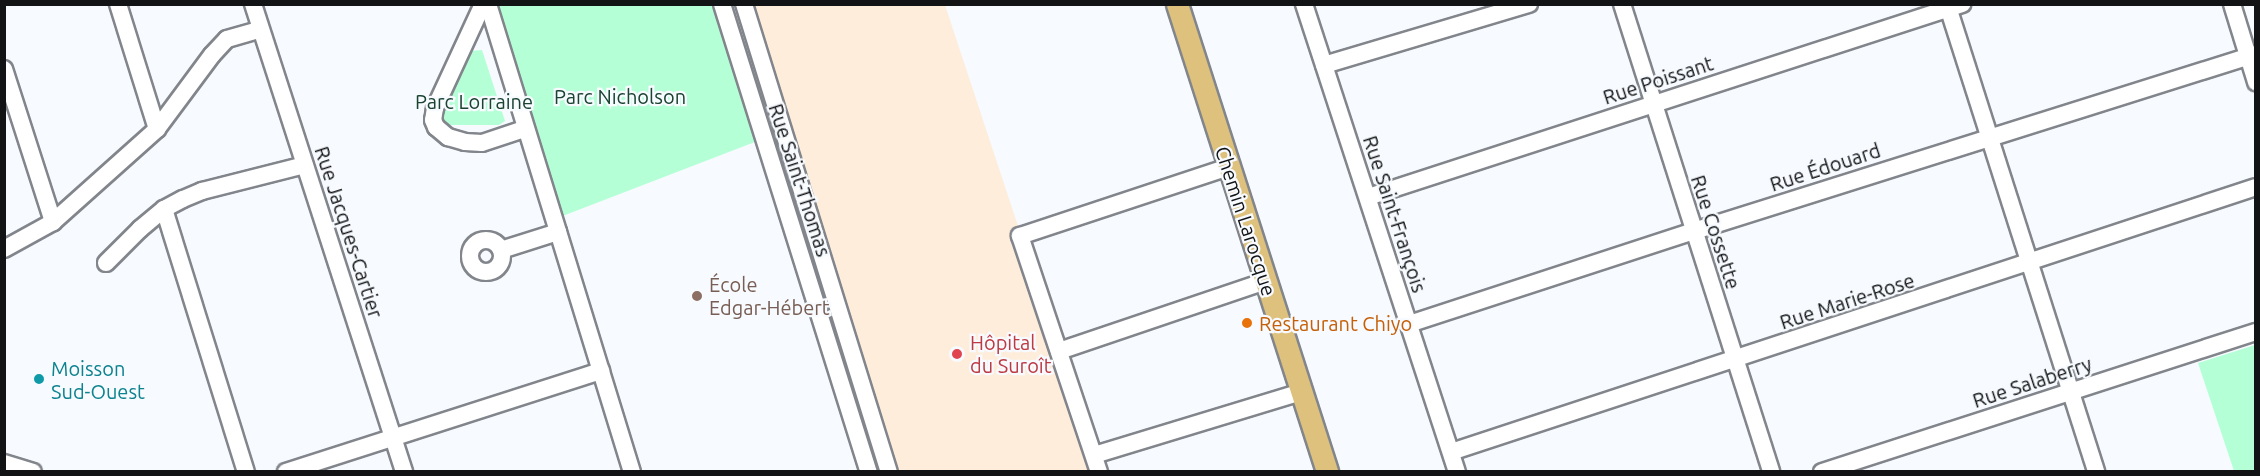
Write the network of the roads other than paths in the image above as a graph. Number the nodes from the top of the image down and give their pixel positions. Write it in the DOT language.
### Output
graph roads {
  1 [pos="118,4"];
  2 [pos="253,4"];
  3 [pos="485,4"];
  4 [pos="722,4"];
  5 [pos="744,4"];
  6 [pos="1177,4"];
  7 [pos="1304,4"];
  8 [pos="1529,4"];
  9 [pos="1622,4"];
  10 [pos="2232,4"];
  11 [pos="1952,6"];
  12 [pos="261,29"];
  13 [pos="2252,55"];
  14 [pos="1324,65"];
  15 [pos="4,69"];
  16 [pos="2256,82"];
  17 [pos="1653,103"];
  18 [pos="157,129"];
  19 [pos="524,129"];
  20 [pos="782,132"];
  21 [pos="764,137"];
  22 [pos="1989,137"];
  23 [pos="305,165"];
  24 [pos="1229,167"];
  25 [pos="2256,188"];
  26 [pos="1368,197"];
  27 [pos="164,209"];
  28 [pos="53,222"];
  29 [pos="1694,231"];
  30 [pos="558,232"];
  31 [pos="4,249"];
  32 [pos="501,250"];
  33 [pos="106,263"];
  34 [pos="2030,263"];
  35 [pos="1266,281"];
  36 [pos="1409,324"];
  37 [pos="2256,332"];
  38 [pos="1059,351"];
  39 [pos="1736,360"];
  40 [pos="600,370"];
  41 [pos="1301,392"];
  42 [pos="2071,392"];
  43 [pos="393,437"];
  44 [pos="1451,452"];
  45 [pos="1094,455"];
  46 [pos="4,463"];
  47 [pos="33,471"];
  48 [pos="246,471"];
  49 [pos="286,471"];
  50 [pos="404,471"];
  51 [pos="632,471"];
  52 [pos="869,471"];
  53 [pos="889,471"];
  54 [pos="1099,471"];
  55 [pos="1327,471"];
  56 [pos="1457,471"];
  57 [pos="1771,471"];
  58 [pos="1822,471"];
  59 [pos="2096,471"];
  1 -- 18 [label="street"];
  2 -- 12 [label="street, Rue Jacques-Cartier"];
  3 -- 19 [label="street"];
  3 -- 19 [label="street"];
  4 -- 21 [label="street, Rue Saint-Thomas"];
  5 -- 20 [label="street, Rue Saint-Thomas"];
  6 -- 24 [label="main road, Chemin Larocque"];
  7 -- 14 [label="street, Rue Saint-François"];
  8 -- 14 [label="street"];
  9 -- 17 [label="street, Rue Cossette"];
  10 -- 13 [label="street"];
  11 -- 17 [label="street, Rue Poissant"];
  11 -- 22 [label="street"];
  12 -- 18 [label="street"];
  12 -- 23 [label="street, Rue Jacques-Cartier"];
  13 -- 16 [label="street"];
  13 -- 22 [label="street, Rue Édouard"];
  14 -- 26 [label="street, Rue Saint-François"];
  15 -- 28 [label="street"];
  17 -- 26 [label="street, Rue Poissant"];
  17 -- 29 [label="street, Rue Cossette"];
  18 -- 28 [label="street"];
  19 -- 30 [label="street"];
  20 -- 21 [label="street"];
  20 -- 53 [label="street, Rue Saint-Thomas"];
  21 -- 52 [label="street, Rue Saint-Thomas"];
  22 -- 29 [label="street, Rue Édouard"];
  22 -- 34 [label="street"];
  23 -- 27 [label="street"];
  23 -- 43 [label="street, Rue Jacques-Cartier"];
  24 -- 35 [label="main road, Chemin Larocque"];
  24 -- 38 [label="street"];
  25 -- 34 [label="street, Rue Marie-Rose"];
  26 -- 36 [label="street, Rue Saint-François"];
  27 -- 33 [label="street"];
  27 -- 48 [label="street"];
  28 -- 31 [label="street"];
  29 -- 36 [label="street, Rue Édouard"];
  29 -- 39 [label="street, Rue Cossette"];
  30 -- 32 [label="street"];
  30 -- 40 [label="street"];
  34 -- 39 [label="street, Rue Marie-Rose"];
  34 -- 42 [label="street"];
  35 -- 38 [label="street"];
  35 -- 41 [label="main road, Chemin Larocque"];
  36 -- 44 [label="street, Rue Saint-François"];
  37 -- 42 [label="street, Rue Salaberry"];
  38 -- 45 [label="street"];
  39 -- 44 [label="street, Rue Marie-Rose"];
  39 -- 57 [label="street, Rue Cossette"];
  40 -- 43 [label="street"];
  40 -- 51 [label="street"];
  41 -- 45 [label="street"];
  41 -- 55 [label="main road, Chemin Larocque"];
  42 -- 58 [label="street, Rue Salaberry"];
  42 -- 59 [label="street"];
  43 -- 49 [label="street"];
  43 -- 50 [label="street, Rue Jacques-Cartier"];
  44 -- 56 [label="street, Rue Saint-François"];
  45 -- 54 [label="street"];
  46 -- 47 [label="street"];
}
